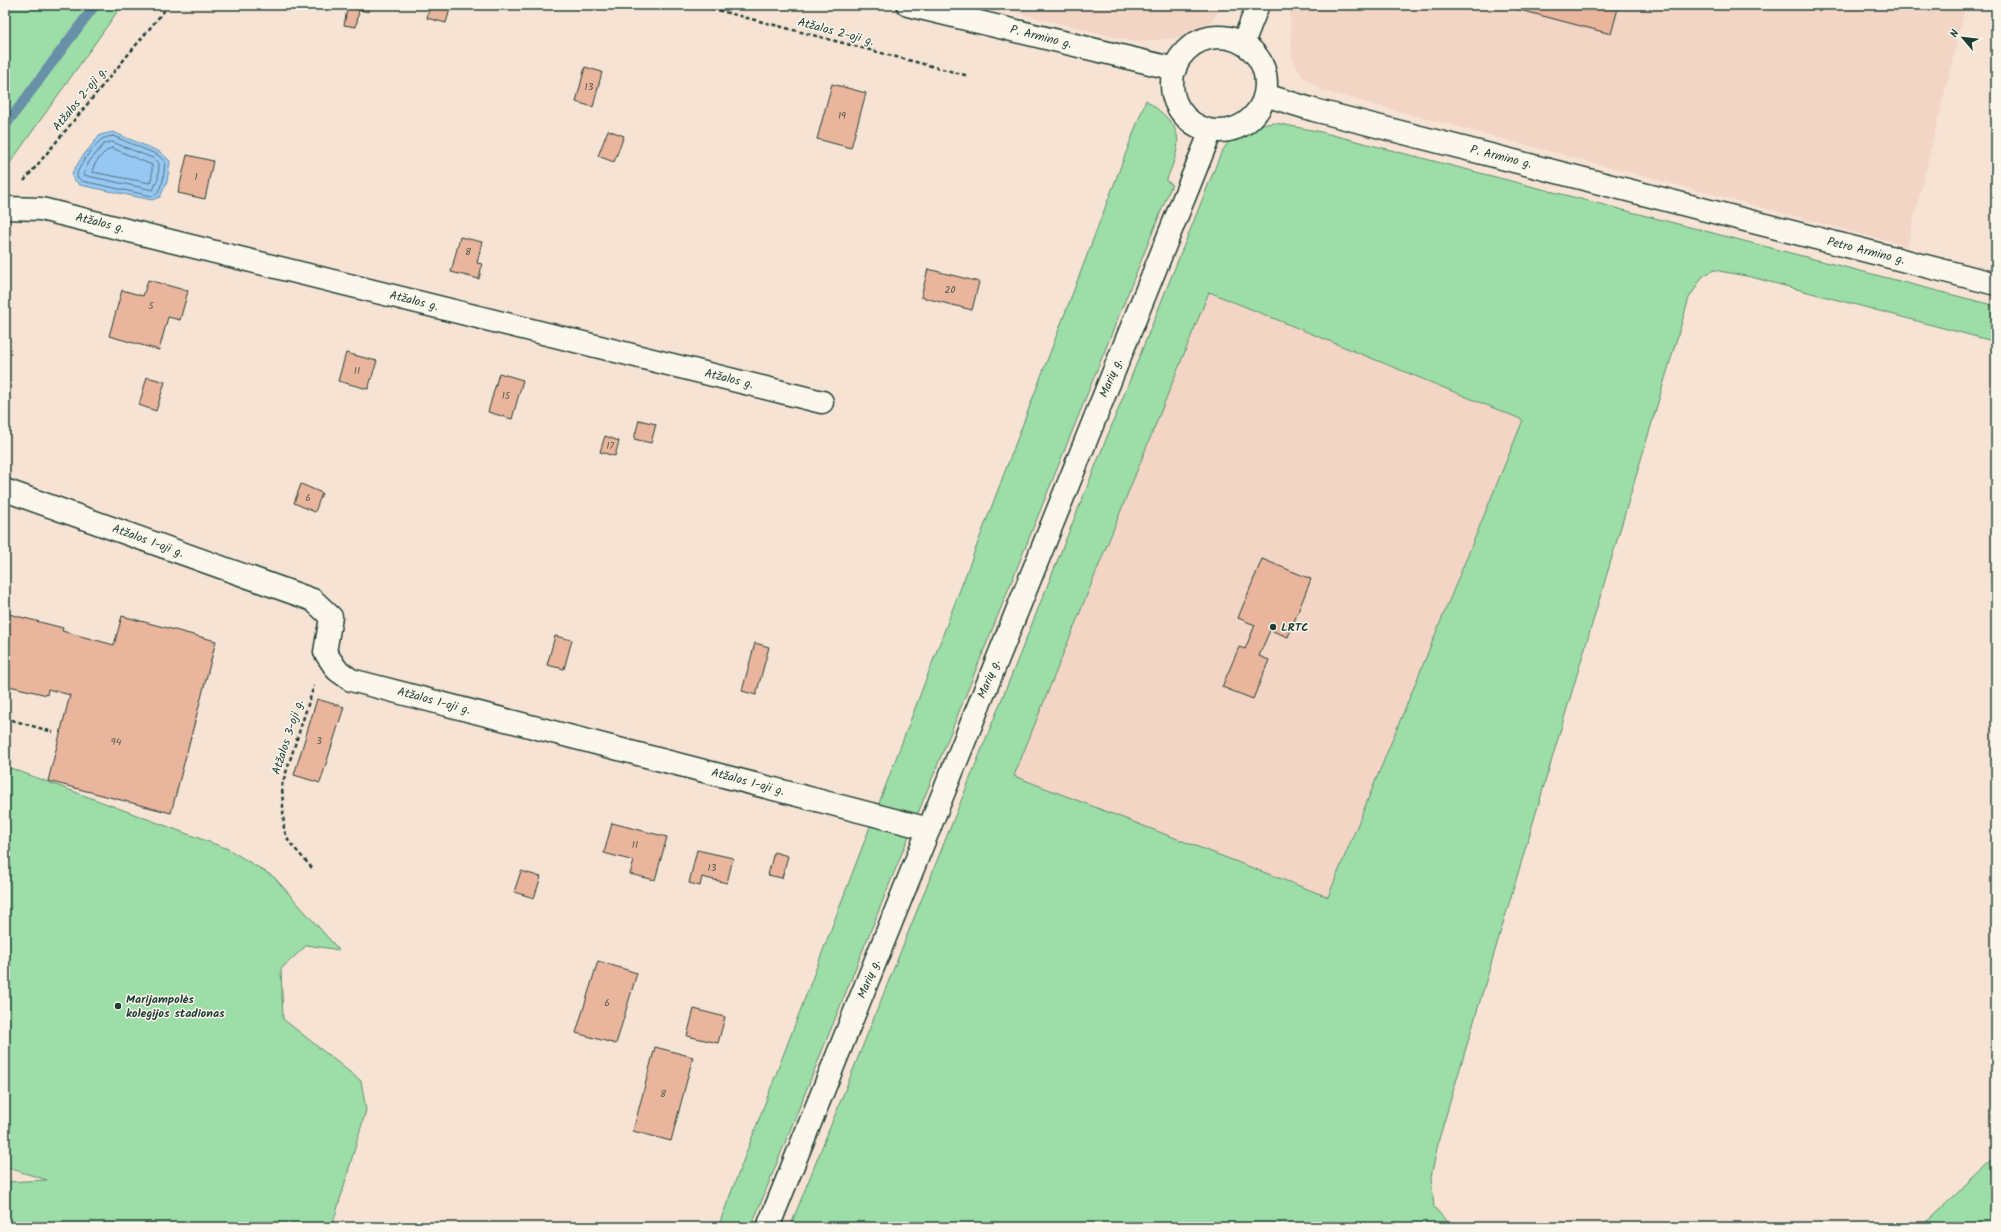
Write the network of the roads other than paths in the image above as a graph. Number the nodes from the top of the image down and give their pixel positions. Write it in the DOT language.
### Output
graph roads {
  1 [pos="908,5"];
  2 [pos="1258,5"];
  3 [pos="1243,43"];
  4 [pos="1174,69"];
  5 [pos="1265,95"];
  6 [pos="1211,131"];
  7 [pos="5,208"];
  8 [pos="1736,219"];
  9 [pos="1996,284"];
  10 [pos="822,402"];
  11 [pos="5,490"];
  12 [pos="929,829"];
  13 [pos="768,1227"];
  1 -- 4 [label="street, P. Armino g."];
  2 -- 3 [label="street"];
  3 -- 4 [label="street"];
  3 -- 5 [label="street"];
  4 -- 6 [label="street"];
  5 -- 6 [label="street"];
  5 -- 8 [label="street, P. Armino g."];
  6 -- 12 [label="street, Marių g."];
  7 -- 10 [label="street, Atžalos g."];
  8 -- 9 [label="street, Petro Armino g."];
  11 -- 12 [label="street, Atžalos 1-oji g."];
  12 -- 13 [label="street, Marių g."];
}
